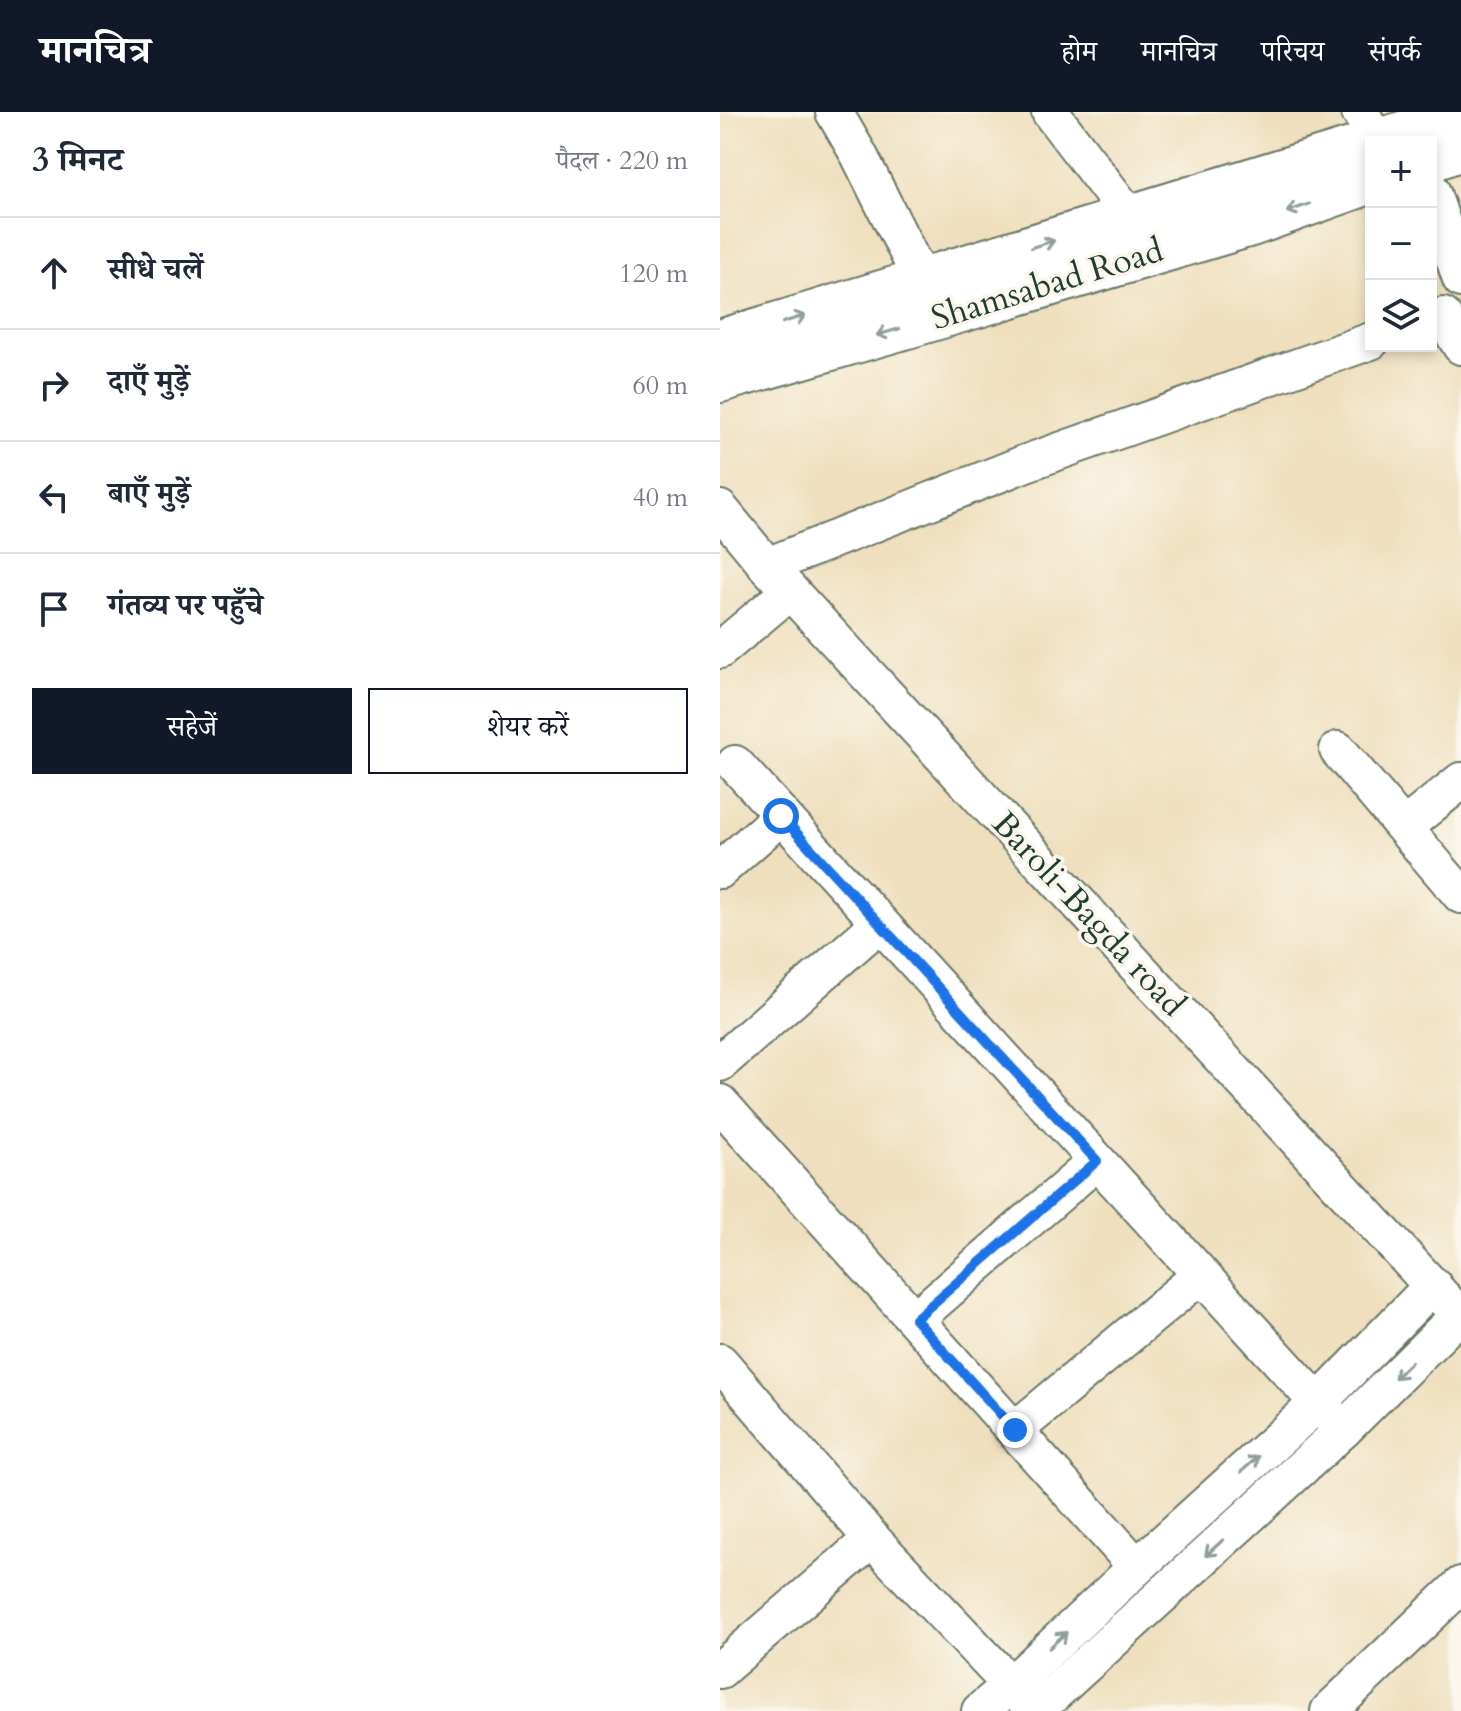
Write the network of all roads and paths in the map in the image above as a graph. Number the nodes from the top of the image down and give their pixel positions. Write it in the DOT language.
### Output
graph roads {
  1 [pos="834,112"];
  2 [pos="1050,112"];
  3 [pos="1360,112"];
  4 [pos="1461,115"];
  5 [pos="1374,136"];
  6 [pos="1396,136"];
  7 [pos="1365,146"];
  8 [pos="1461,148"];
  9 [pos="1437,157"];
  10 [pos="1365,183"];
  11 [pos="1437,208"];
  12 [pos="1130,217"];
  13 [pos="1461,279"];
  14 [pos="922,281"];
  15 [pos="726,331"];
  16 [pos="1365,343"];
  17 [pos="720,380"];
  18 [pos="720,509"];
  19 [pos="778,579"];
  20 [pos="720,650"];
  21 [pos="1338,750"];
  22 [pos="735,764"];
  23 [pos="1461,781"];
  24 [pos="781,816"];
  25 [pos="1404,827"];
  26 [pos="720,870"];
  27 [pos="1461,895"];
  28 [pos="880,923"];
  29 [pos="720,1063"];
  30 [pos="720,1103"];
  31 [pos="1097,1161"];
  32 [pos="1201,1275"];
  33 [pos="1433,1285"];
  34 [pos="1460,1316"];
  35 [pos="915,1319"];
  36 [pos="720,1362"];
  37 [pos="1318,1403"];
  38 [pos="1015,1430"];
  39 [pos="1343,1430"];
  40 [pos="872,1539"];
  41 [pos="1137,1567"];
  42 [pos="1461,1585"];
  43 [pos="724,1661"];
  44 [pos="1011,1685"];
  45 [pos="980,1711"];
  46 [pos="1035,1711"];
  47 [pos="1329,1711"];
  1 -- 14 [label="street"];
  2 -- 12 [label="street"];
  3 -- 5 [label="street"];
  4 -- 6 [label="main road"];
  7 -- 12 [label="main road, Shamsabad Road"];
  8 -- 9 [label="main road"];
  10 -- 17 [label="main road, Shamsabad Road, one-way"];
  11 -- 13 [label="street"];
  14 -- 12 [label="main road, Shamsabad Road, one-way"];
  15 -- 14 [label="main road, Shamsabad Road, one-way"];
  16 -- 19 [label="street"];
  18 -- 19 [label="street, Baroli-Bagda road"];
  19 -- 20 [label="street"];
  19 -- 33 [label="street, Baroli-Bagda road"];
  21 -- 25 [label="street"];
  22 -- 24 [label="street"];
  23 -- 25 [label="street"];
  24 -- 26 [label="street"];
  24 -- 28 [label="street"];
  25 -- 27 [label="street"];
  28 -- 29 [label="street"];
  28 -- 31 [label="street"];
  30 -- 35 [label="street"];
  31 -- 32 [label="street"];
  31 -- 35 [label="street"];
  32 -- 37 [label="street"];
  32 -- 38 [label="street"];
  33 -- 34 [label="street, Baroli-Bagda road"];
  33 -- 37 [label="street"];
  34 -- 39 [label="street, one-way"];
  35 -- 38 [label="street"];
  36 -- 40 [label="street"];
  37 -- 39 [label="street"];
  41 -- 37 [label="street, one-way"];
  38 -- 41 [label="street"];
  39 -- 46 [label="street, one-way"];
  40 -- 43 [label="street"];
  40 -- 44 [label="street"];
  44 -- 41 [label="street, one-way"];
  42 -- 47 [label="street"];
  44 -- 45 [label="street"];
  44 -- 46 [label="street"];
}
